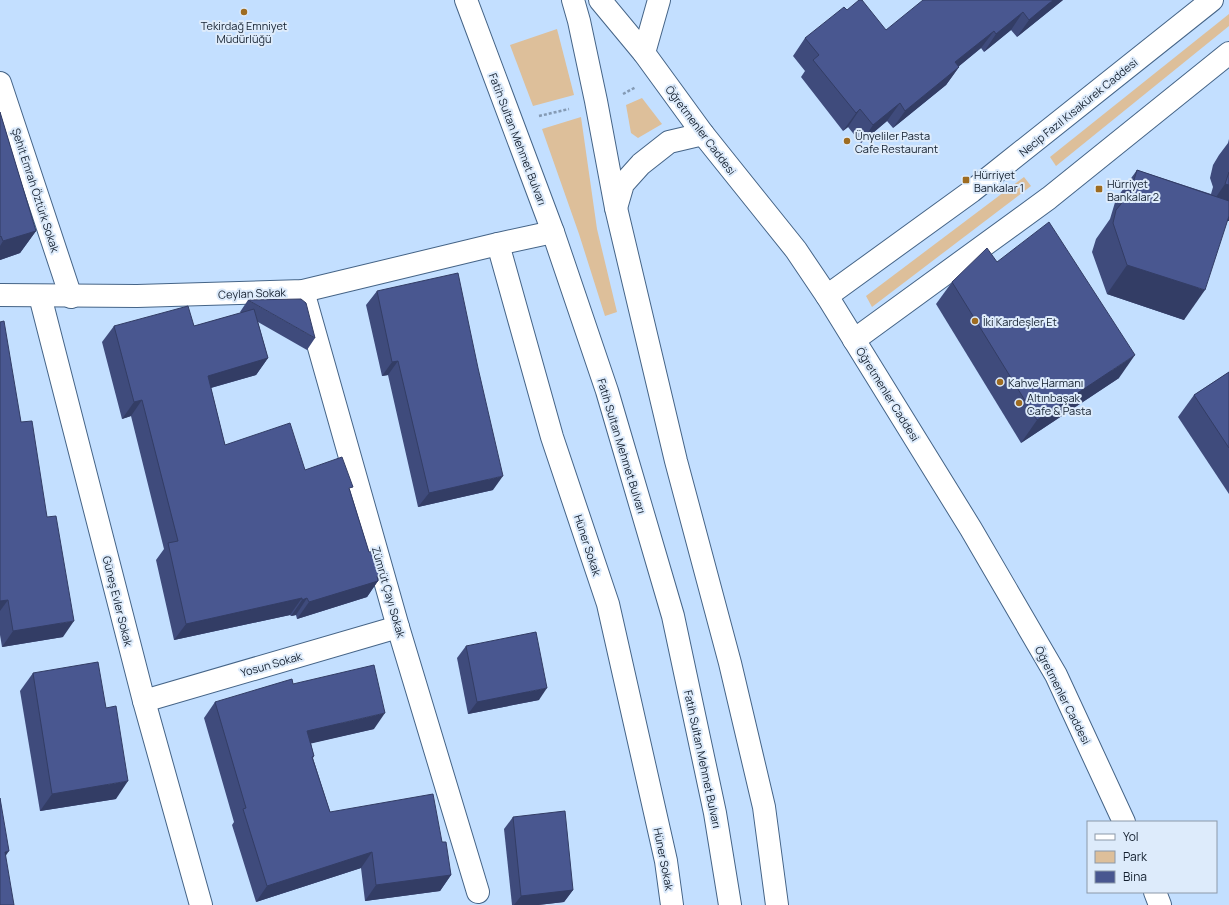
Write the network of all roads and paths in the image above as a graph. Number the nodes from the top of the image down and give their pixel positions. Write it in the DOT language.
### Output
graph roads {
  1 [pos="466,0"];
  2 [pos="573,0"];
  3 [pos="600,0"];
  4 [pos="659,0"];
  5 [pos="1212,0"];
  6 [pos="644,53"];
  7 [pos="1229,53"];
  8 [pos="0,83"];
  9 [pos="636,87"];
  10 [pos="623,94"];
  11 [pos="572,108"];
  12 [pos="537,116"];
  13 [pos="703,134"];
  14 [pos="616,208"];
  15 [pos="553,232"];
  16 [pos="498,244"];
  17 [pos="304,291"];
  18 [pos="0,296"];
  19 [pos="40,296"];
  20 [pos="827,296"];
  21 [pos="71,297"];
  22 [pos="854,340"];
  23 [pos="398,627"];
  24 [pos="144,701"];
  25 [pos="1124,821"];
  26 [pos="478,892"];
  27 [pos="1155,893"];
  28 [pos="200,905"];
  29 [pos="672,905"];
  30 [pos="730,905"];
  31 [pos="778,905"];
  32 [pos="1160,905"];
  1 -- 15 [label="main road, Fatih Sultan Mehmet Bulvarı"];
  2 -- 14 [label="main road"];
  3 -- 6 [label="main road, Öğretmenler Caddesi"];
  4 -- 6 [label="main road"];
  5 -- 20 [label="main road, Necip Fazıl Kısakürek Caddesi"];
  6 -- 13 [label="main road, Öğretmenler Caddesi"];
  7 -- 22 [label="main road"];
  8 -- 21 [label="main road, Şehit Emrah Öztürk Sokak"];
  9 -- 10 [label="path"];
  11 -- 12 [label="path"];
  13 -- 14 [label="main road"];
  13 -- 20 [label="main road, Öğretmenler Caddesi"];
  14 -- 31 [label="main road"];
  15 -- 16 [label="main road"];
  15 -- 30 [label="main road, Fatih Sultan Mehmet Bulvarı"];
  16 -- 17 [label="main road, Ceylan Sokak"];
  16 -- 29 [label="main road, Hüner Sokak"];
  17 -- 21 [label="main road, Ceylan Sokak"];
  17 -- 23 [label="main road, Zümrüt Çayı Sokak"];
  18 -- 19 [label="main road, Ceylan Sokak"];
  19 -- 21 [label="main road, Ceylan Sokak"];
  19 -- 24 [label="main road, Güneş Evler Sokak"];
  20 -- 22 [label="main road, Öğretmenler Caddesi"];
  22 -- 25 [label="main road, Öğretmenler Caddesi"];
  23 -- 24 [label="main road, Yosun Sokak"];
  23 -- 26 [label="main road, Zümrüt Çayı Sokak"];
  24 -- 28 [label="main road, Güneş Evler Sokak"];
  27 -- 32 [label="main road"];
}
